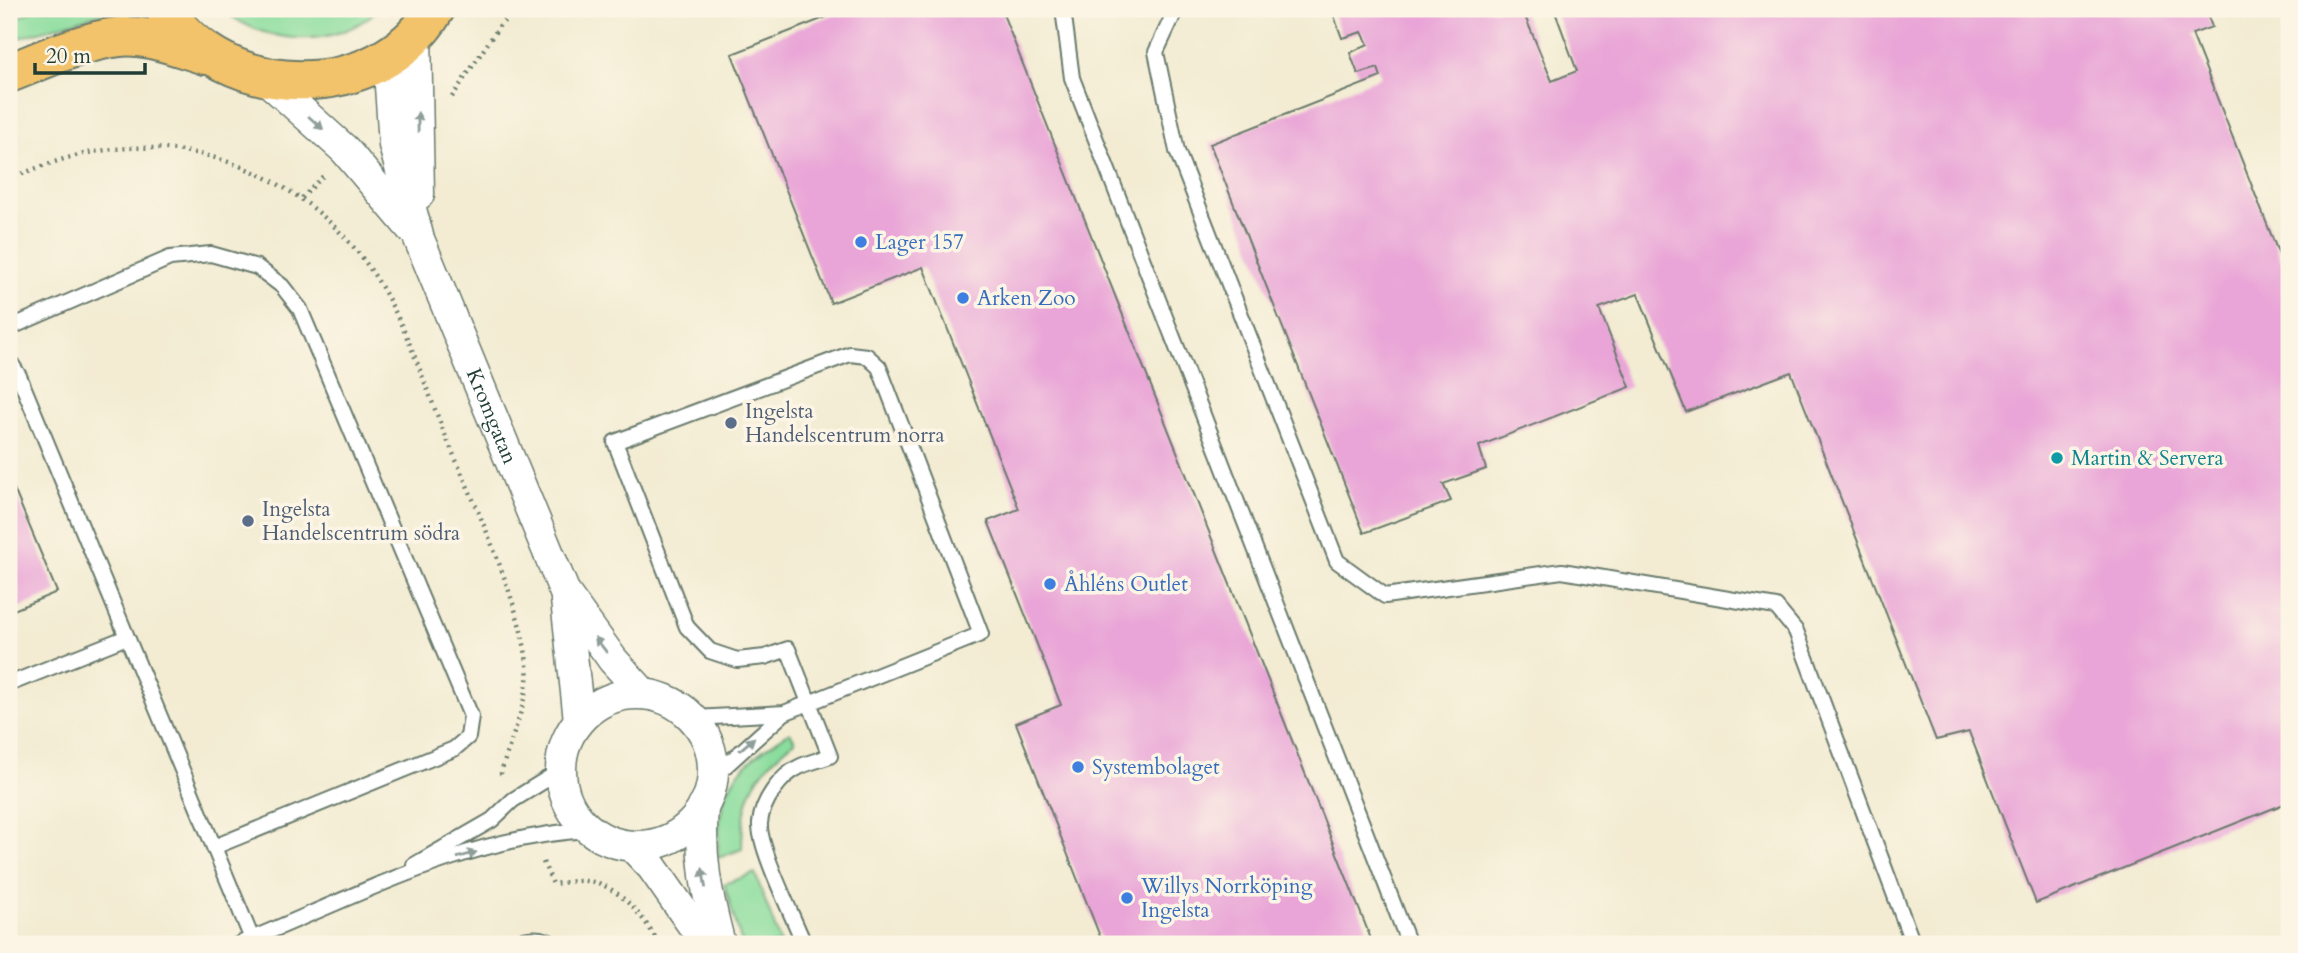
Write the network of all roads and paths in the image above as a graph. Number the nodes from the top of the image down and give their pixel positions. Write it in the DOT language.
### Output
graph roads {
  1 [pos="165,9"];
  2 [pos="518,9"];
  3 [pos="1063,9"];
  4 [pos="1176,9"];
  5 [pos="413,33"];
  6 [pos="217,59"];
  7 [pos="9,73"];
  8 [pos="265,78"];
  9 [pos="444,106"];
  10 [pos="419,239"];
  11 [pos="9,328"];
  12 [pos="9,360"];
  13 [pos="565,593"];
  14 [pos="127,637"];
  15 [pos="9,684"];
  16 [pos="644,694"];
  17 [pos="809,703"];
  18 [pos="784,713"];
  19 [pos="695,718"];
  20 [pos="579,720"];
  21 [pos="560,771"];
  22 [pos="712,778"];
  23 [pos="703,807"];
  24 [pos="589,830"];
  25 [pos="632,846"];
  26 [pos="214,847"];
  27 [pos="379,884"];
  28 [pos="634,909"];
  29 [pos="271,938"];
  30 [pos="246,942"];
  31 [pos="508,944"];
  32 [pos="552,944"];
  33 [pos="659,944"];
  34 [pos="706,944"];
  35 [pos="720,944"];
  36 [pos="804,944"];
  37 [pos="1409,944"];
  38 [pos="1913,944"];
  1 -- 6 [label="highway"];
  2 -- 9 [label="path"];
  3 -- 37 [label="lane"];
  4 -- 38 [label="lane"];
  5 -- 8 [label="highway"];
  10 -- 5 [label="street, Kromgatan, one-way"];
  6 -- 7 [label="highway"];
  6 -- 8 [label="highway"];
  8 -- 10 [label="street, Kromgatan, one-way"];
  10 -- 13 [label="street, Kromgatan"];
  11 -- 26 [label="lane"];
  12 -- 14 [label="lane"];
  16 -- 13 [label="street, Kromgatan, one-way"];
  13 -- 20 [label="street, Kromgatan"];
  14 -- 15 [label="lane"];
  14 -- 26 [label="lane"];
  16 -- 19 [label="street"];
  16 -- 20 [label="street"];
  17 -- 17 [label="lane"];
  17 -- 18 [label="lane"];
  17 -- 36 [label="lane"];
  18 -- 19 [label="lane"];
  22 -- 18 [label="lane, one-way"];
  19 -- 22 [label="street"];
  20 -- 21 [label="street"];
  21 -- 24 [label="street"];
  21 -- 27 [label="lane"];
  22 -- 23 [label="street"];
  23 -- 25 [label="street"];
  35 -- 23 [label="street, one-way"];
  24 -- 25 [label="street"];
  27 -- 24 [label="lane, one-way"];
  25 -- 34 [label="street"];
  26 -- 30 [label="lane"];
  27 -- 29 [label="lane"];
  28 -- 33 [label="path"];
  29 -- 30 [label="lane"];
  31 -- 32 [label="lane"];
}
